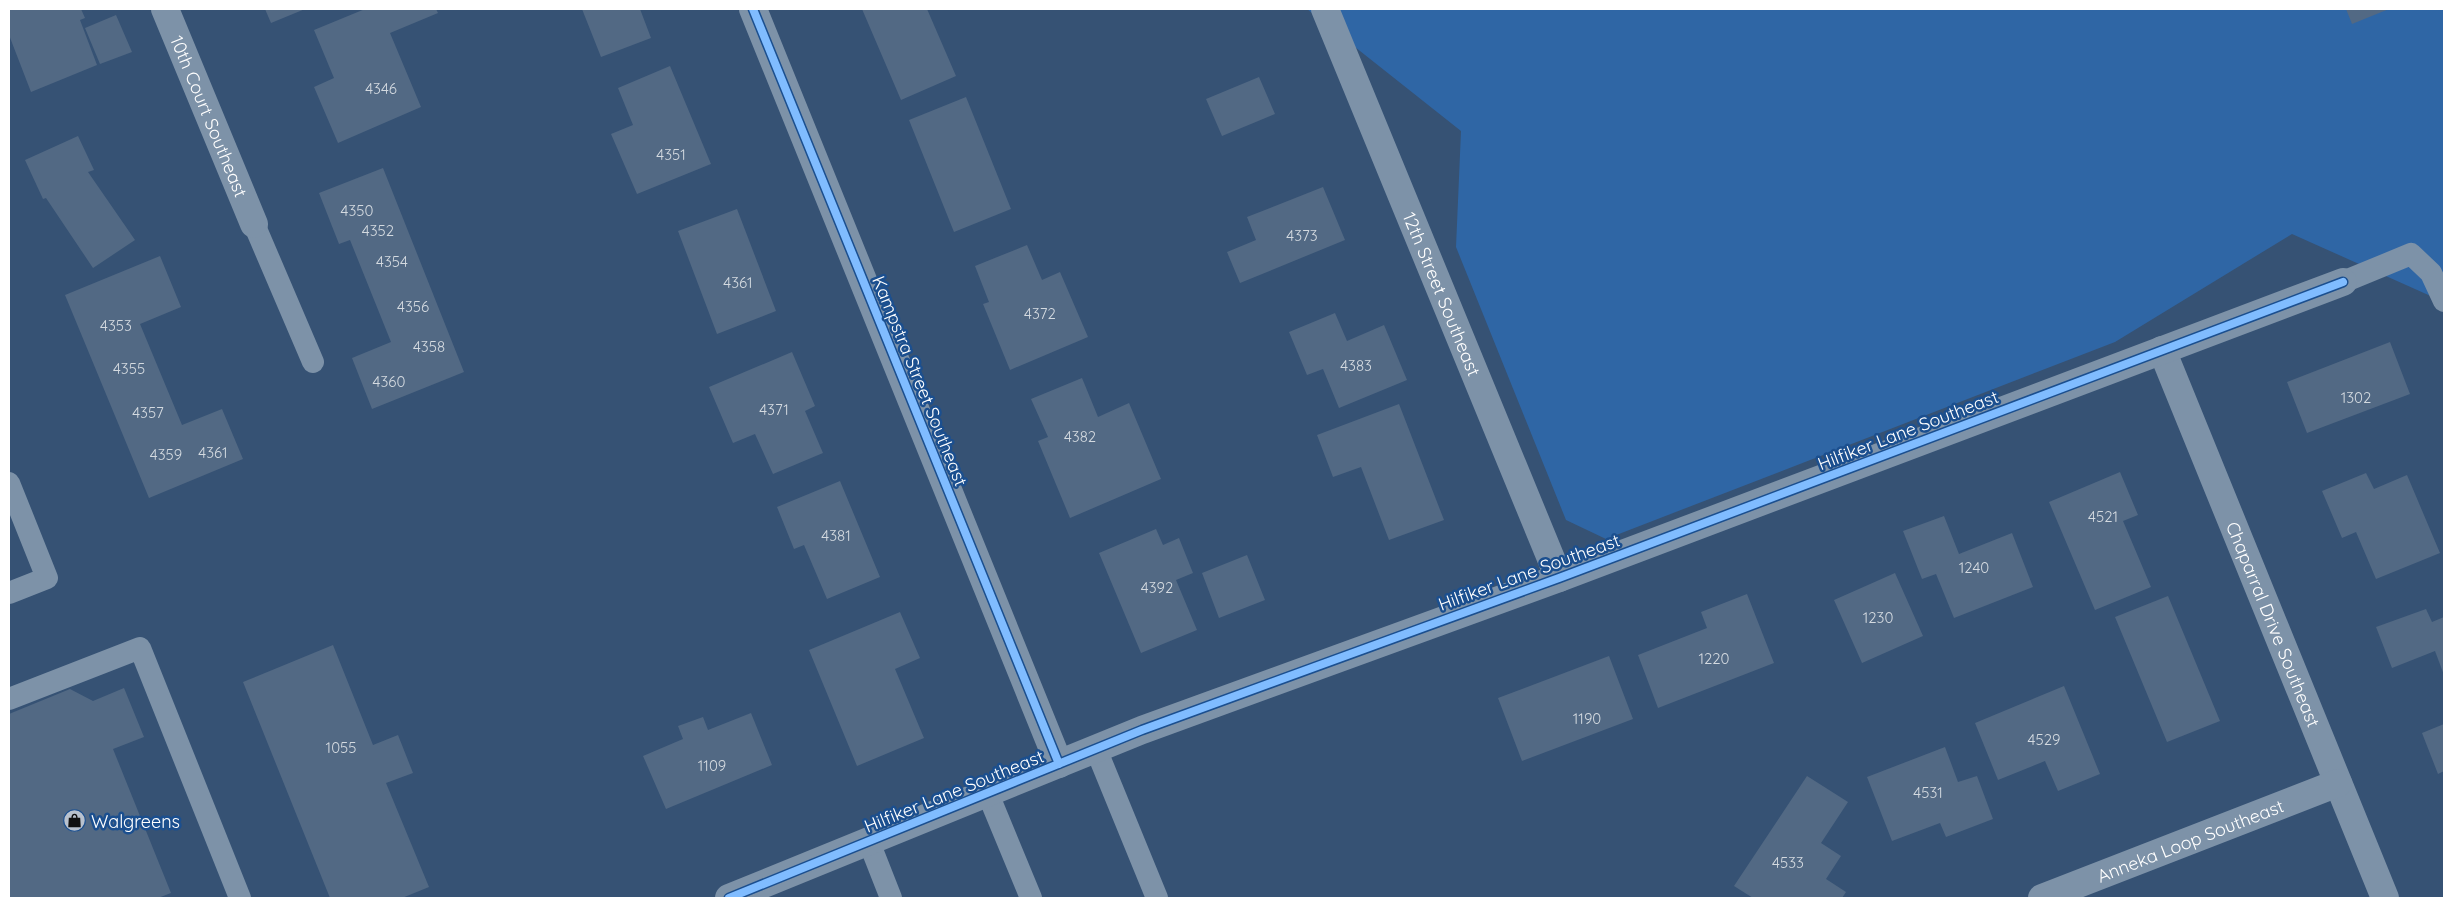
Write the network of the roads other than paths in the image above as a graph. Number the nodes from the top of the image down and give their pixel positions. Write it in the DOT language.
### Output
graph roads {
  1 [pos="165,9"];
  2 [pos="753,9"];
  3 [pos="1325,9"];
  4 [pos="254,224"];
  5 [pos="2343,282"];
  6 [pos="2444,301"];
  7 [pos="2162,350"];
  8 [pos="313,362"];
  9 [pos="9,483"];
  10 [pos="1559,578"];
  11 [pos="9,594"];
  12 [pos="9,699"];
  13 [pos="1096,750"];
  14 [pos="1059,764"];
  15 [pos="2338,783"];
  16 [pos="988,794"];
  17 [pos="869,842"];
  18 [pos="240,898"];
  19 [pos="729,898"];
  20 [pos="891,898"];
  21 [pos="1031,898"];
  22 [pos="1157,898"];
  23 [pos="2042,898"];
  24 [pos="2385,898"];
  1 -- 4 [label="street, 10th Court Southeast"];
  2 -- 14 [label="street, Kampstra Street Southeast"];
  3 -- 10 [label="street, 12th Street Southeast"];
  4 -- 8 [label="lane"];
  5 -- 6 [label="lane"];
  5 -- 7 [label="street, Hilfiker Lane Southeast"];
  7 -- 10 [label="street, Hilfiker Lane Southeast"];
  7 -- 15 [label="street, Chaparral Drive Southeast"];
  9 -- 11 [label="lane"];
  10 -- 13 [label="street, Hilfiker Lane Southeast"];
  12 -- 18 [label="lane"];
  13 -- 14 [label="street, Hilfiker Lane Southeast"];
  13 -- 22 [label="lane"];
  14 -- 16 [label="street, Hilfiker Lane Southeast"];
  15 -- 23 [label="street, Anneka Loop Southeast"];
  15 -- 24 [label="street, Chaparral Drive Southeast"];
  16 -- 17 [label="street, Hilfiker Lane Southeast"];
  16 -- 21 [label="lane"];
  17 -- 19 [label="street, Hilfiker Lane Southeast"];
  17 -- 20 [label="lane"];
}
